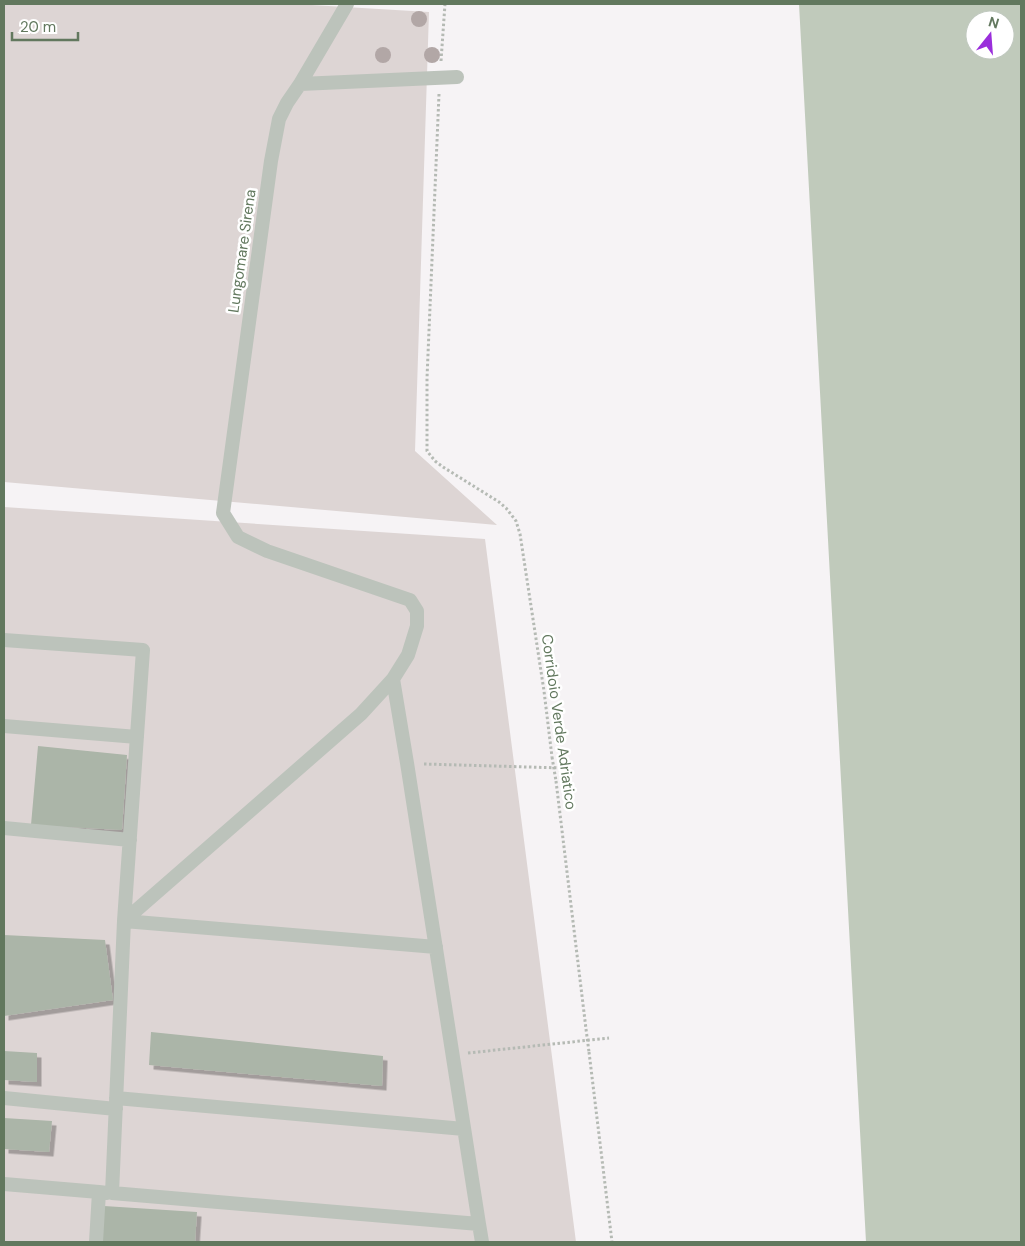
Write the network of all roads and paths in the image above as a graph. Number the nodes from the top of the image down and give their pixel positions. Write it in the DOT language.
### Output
graph roads {
  1 [pos="445,4"];
  2 [pos="345,6"];
  3 [pos="440,77"];
  4 [pos="457,77"];
  5 [pos="300,84"];
  6 [pos="4,640"];
  7 [pos="393,680"];
  8 [pos="4,726"];
  9 [pos="137,737"];
  10 [pos="407,763"];
  11 [pos="563,768"];
  12 [pos="4,828"];
  13 [pos="130,840"];
  14 [pos="124,921"];
  15 [pos="436,947"];
  16 [pos="609,1038"];
  17 [pos="452,1054"];
  18 [pos="4,1098"];
  19 [pos="116,1104"];
  20 [pos="464,1129"];
  21 [pos="4,1184"];
  22 [pos="106,1193"];
  23 [pos="479,1224"];
  24 [pos="96,1242"];
  25 [pos="482,1242"];
  26 [pos="612,1242"];
  1 -- 3 [label="path"];
  2 -- 5 [label="lane, Lungomare Sirena"];
  3 -- 4 [label="lane"];
  3 -- 5 [label="lane"];
  3 -- 26 [label="path, Corridoio Verde Adriatico, bridge"];
  5 -- 7 [label="lane, Lungomare Sirena"];
  6 -- 9 [label="lane"];
  7 -- 10 [label="lane"];
  7 -- 14 [label="lane"];
  8 -- 9 [label="lane"];
  9 -- 13 [label="lane"];
  10 -- 11 [label="path"];
  10 -- 15 [label="lane"];
  12 -- 13 [label="lane"];
  13 -- 14 [label="lane"];
  14 -- 15 [label="lane"];
  14 -- 19 [label="lane"];
  15 -- 17 [label="lane"];
  16 -- 17 [label="path"];
  17 -- 20 [label="lane"];
  18 -- 19 [label="lane"];
  19 -- 20 [label="lane"];
  19 -- 22 [label="lane"];
  20 -- 23 [label="lane"];
  21 -- 22 [label="lane"];
  22 -- 23 [label="lane"];
  22 -- 24 [label="lane"];
  23 -- 25 [label="lane"];
}
